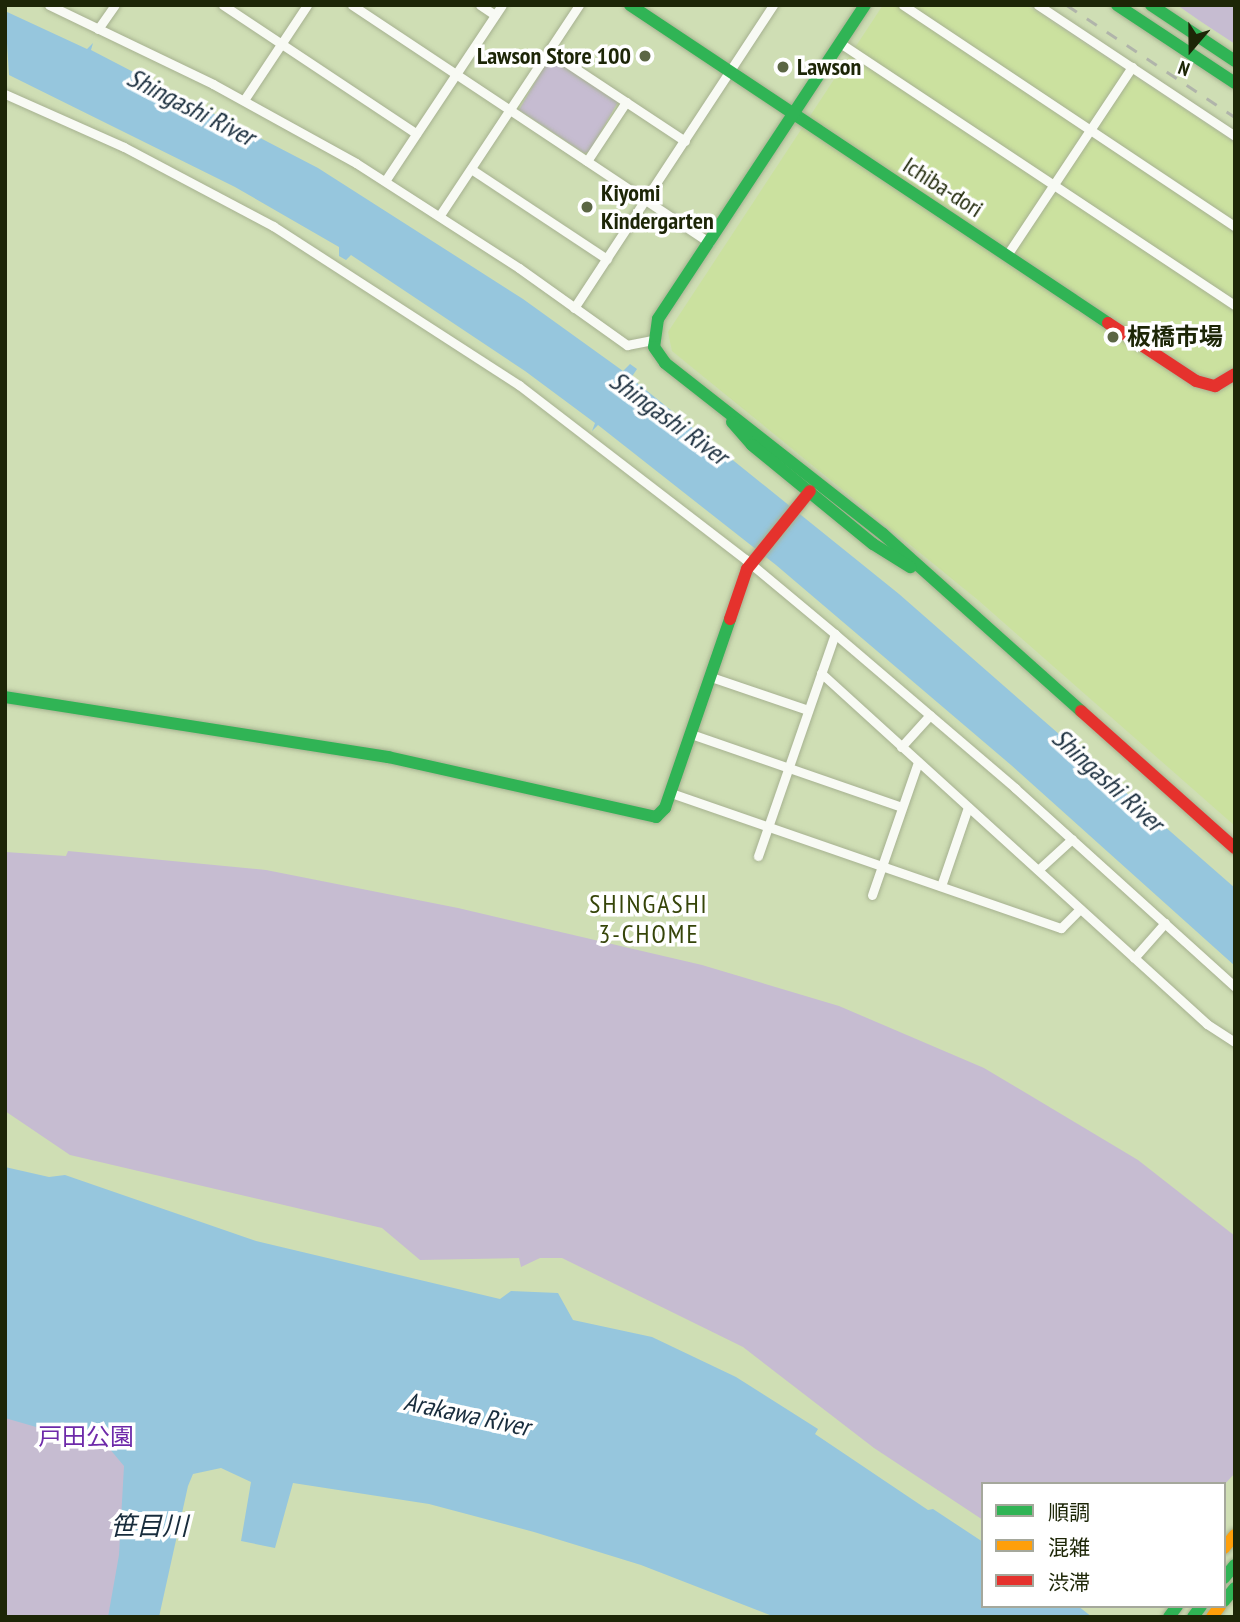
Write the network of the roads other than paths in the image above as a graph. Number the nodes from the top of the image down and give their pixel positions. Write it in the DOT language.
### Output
graph roads {
  1 [pos="49,5"];
  2 [pos="115,5"];
  3 [pos="223,5"];
  4 [pos="307,5"];
  5 [pos="352,5"];
  6 [pos="480,5"];
  7 [pos="502,5"];
  8 [pos="579,5"];
  9 [pos="630,5"];
  10 [pos="773,5"];
  11 [pos="865,5"];
  12 [pos="903,5"];
  13 [pos="1038,5"];
  14 [pos="1118,5"];
  15 [pos="1152,5"];
  16 [pos="495,15"];
  17 [pos="99,29"];
  18 [pos="840,43"];
  19 [pos="282,44"];
  20 [pos="549,51"];
  21 [pos="1235,61"];
  22 [pos="1132,67"];
  23 [pos="730,71"];
  24 [pos="456,75"];
  25 [pos="1235,83"];
  26 [pos="5,94"];
  27 [pos="244,100"];
  28 [pos="626,102"];
  29 [pos="510,110"];
  30 [pos="793,114"];
  31 [pos="1090,130"];
  32 [pos="416,133"];
  33 [pos="1235,135"];
  34 [pos="685,141"];
  35 [pos="587,161"];
  36 [pos="471,169"];
  37 [pos="385,181"];
  38 [pos="1054,185"];
  39 [pos="646,200"];
  40 [pos="440,215"];
  41 [pos="1235,226"];
  42 [pos="709,242"];
  43 [pos="1007,255"];
  44 [pos="607,259"];
  45 [pos="1235,305"];
  46 [pos="574,308"];
  47 [pos="653,340"];
  48 [pos="1235,374"];
  49 [pos="709,396"];
  50 [pos="808,494"];
  51 [pos="751,563"];
  52 [pos="940,586"];
  53 [pos="835,634"];
  54 [pos="821,673"];
  55 [pos="710,677"];
  56 [pos="5,698"];
  57 [pos="808,710"];
  58 [pos="930,715"];
  59 [pos="691,733"];
  60 [pos="901,747"];
  61 [pos="918,762"];
  62 [pos="789,767"];
  63 [pos="671,793"];
  64 [pos="902,807"];
  65 [pos="968,807"];
  66 [pos="768,827"];
  67 [pos="1072,839"];
  68 [pos="1235,848"];
  69 [pos="758,856"];
  70 [pos="882,866"];
  71 [pos="1038,870"];
  72 [pos="941,886"];
  73 [pos="872,895"];
  74 [pos="1080,909"];
  75 [pos="1165,923"];
  76 [pos="1133,958"];
  77 [pos="1235,987"];
  78 [pos="1235,1042"];
  1 -- 17 [label="street"];
  2 -- 17 [label="street"];
  3 -- 19 [label="street"];
  4 -- 19 [label="street"];
  5 -- 24 [label="street"];
  6 -- 16 [label="street"];
  7 -- 16 [label="street"];
  8 -- 20 [label="street"];
  9 -- 23 [label="main road, Ichiba-dori"];
  10 -- 23 [label="street"];
  11 -- 18 [label="main road"];
  12 -- 31 [label="street"];
  13 -- 22 [label="street"];
  14 -- 25 [label="main road"];
  15 -- 21 [label="main road"];
  16 -- 24 [label="street"];
  17 -- 27 [label="street"];
  18 -- 30 [label="main road"];
  18 -- 38 [label="street"];
  19 -- 27 [label="street"];
  19 -- 32 [label="street"];
  20 -- 28 [label="street"];
  20 -- 29 [label="street"];
  22 -- 31 [label="street"];
  22 -- 33 [label="street"];
  23 -- 30 [label="main road, Ichiba-dori"];
  23 -- 34 [label="street"];
  24 -- 29 [label="street"];
  24 -- 32 [label="street"];
  26 -- 51 [label="street"];
  27 -- 37 [label="street"];
  28 -- 34 [label="street"];
  28 -- 35 [label="street"];
  29 -- 35 [label="street"];
  29 -- 36 [label="street"];
  30 -- 42 [label="main road"];
  30 -- 43 [label="main road, Ichiba-dori"];
  31 -- 38 [label="street"];
  31 -- 41 [label="street"];
  32 -- 37 [label="street"];
  34 -- 39 [label="street"];
  35 -- 39 [label="street"];
  36 -- 40 [label="street"];
  36 -- 44 [label="street"];
  37 -- 40 [label="street"];
  38 -- 43 [label="street"];
  38 -- 45 [label="street"];
  39 -- 42 [label="street"];
  39 -- 44 [label="street"];
  40 -- 46 [label="street"];
  42 -- 47 [label="main road"];
  43 -- 48 [label="main road, Ichiba-dori"];
  44 -- 46 [label="street"];
  46 -- 47 [label="street"];
  47 -- 49 [label="main road"];
  49 -- 50 [label="main road"];
  49 -- 52 [label="main road"];
  50 -- 51 [label="main road"];
  50 -- 52 [label="main road"];
  51 -- 53 [label="street"];
  51 -- 55 [label="main road"];
  52 -- 68 [label="main road"];
  53 -- 54 [label="street"];
  53 -- 58 [label="street"];
  54 -- 57 [label="street"];
  54 -- 60 [label="street"];
  55 -- 57 [label="street"];
  55 -- 59 [label="main road"];
  56 -- 63 [label="main road"];
  57 -- 62 [label="street"];
  58 -- 60 [label="street"];
  58 -- 67 [label="street"];
  59 -- 62 [label="street"];
  59 -- 63 [label="main road"];
  60 -- 61 [label="street"];
  61 -- 64 [label="street"];
  61 -- 65 [label="street"];
  62 -- 64 [label="street"];
  62 -- 66 [label="street"];
  63 -- 66 [label="street"];
  64 -- 70 [label="street"];
  65 -- 71 [label="street"];
  65 -- 72 [label="street"];
  66 -- 69 [label="street"];
  66 -- 70 [label="street"];
  67 -- 71 [label="street"];
  67 -- 75 [label="street"];
  70 -- 72 [label="street"];
  70 -- 73 [label="street"];
  71 -- 74 [label="street"];
  72 -- 74 [label="street"];
  74 -- 76 [label="street"];
  75 -- 76 [label="street"];
  75 -- 77 [label="street"];
  76 -- 78 [label="street"];
}
